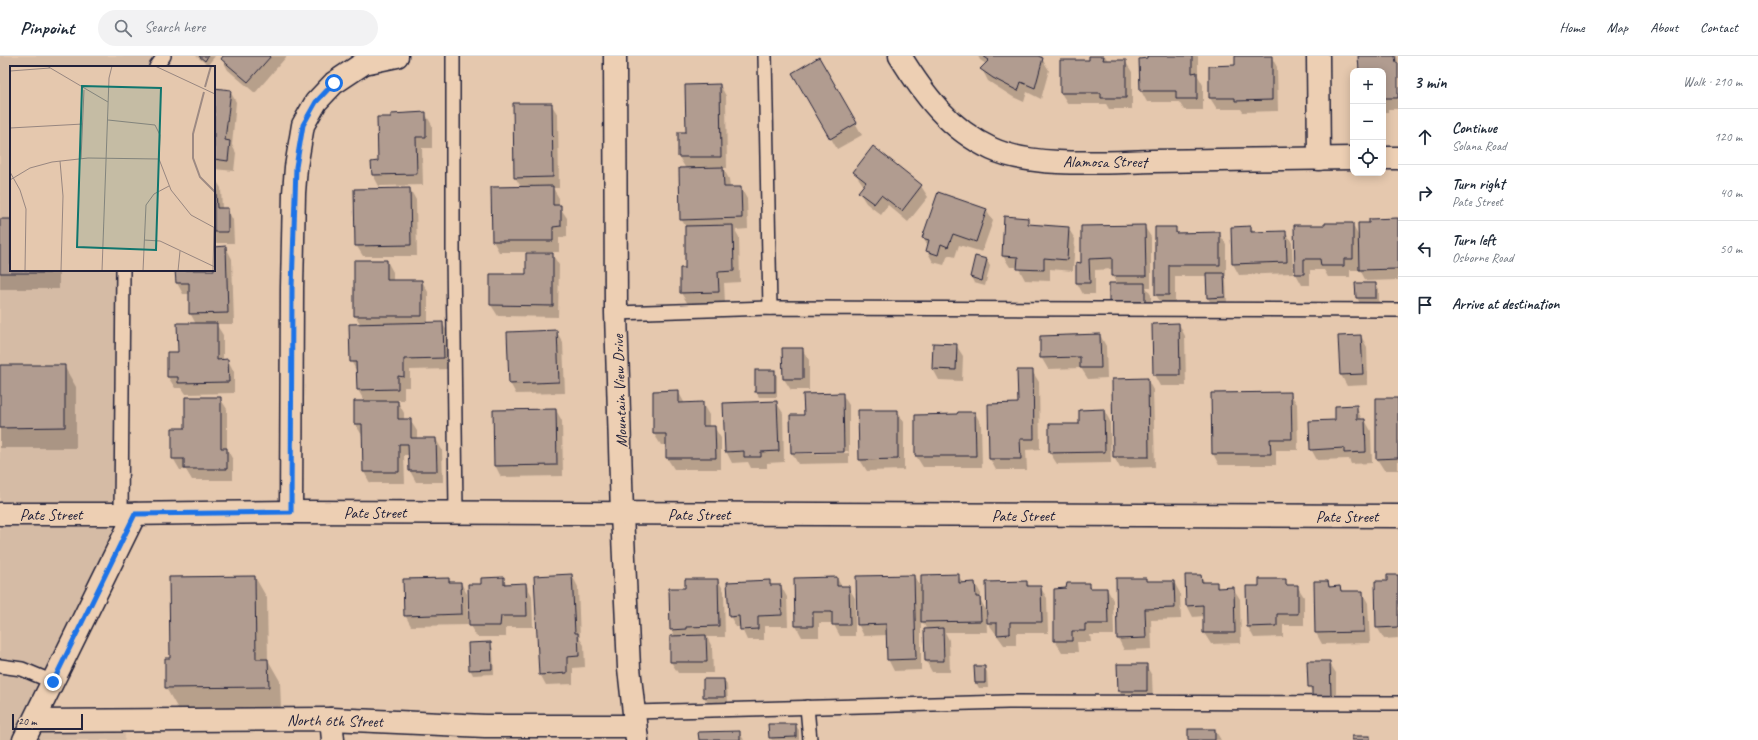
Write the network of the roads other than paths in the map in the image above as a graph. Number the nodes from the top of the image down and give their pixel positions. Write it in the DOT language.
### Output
graph roads {
  1 [pos="164,56"];
  2 [pos="397,56"];
  3 [pos="453,56"];
  4 [pos="615,56"];
  5 [pos="765,56"];
  6 [pos="900,56"];
  7 [pos="1318,56"];
  8 [pos="157,66"];
  9 [pos="1319,158"];
  10 [pos="1350,158"];
  11 [pos="1386,158"];
  12 [pos="1398,158"];
  13 [pos="123,271"];
  14 [pos="770,308"];
  15 [pos="1398,310"];
  16 [pos="616,313"];
  17 [pos="291,512"];
  18 [pos="456,513"];
  19 [pos="0,514"];
  20 [pos="128,514"];
  21 [pos="622,514"];
  22 [pos="1398,516"];
  23 [pos="0,666"];
  24 [pos="53,682"];
  25 [pos="1398,703"];
  26 [pos="807,706"];
  27 [pos="331,719"];
  28 [pos="35,721"];
  29 [pos="635,726"];
  30 [pos="485,733"];
  31 [pos="24,740"];
  32 [pos="333,740"];
  33 [pos="810,740"];
  1 -- 8 [label="lane"];
  2 -- 17 [label="street"];
  3 -- 18 [label="lane"];
  4 -- 16 [label="street, Mountain View Drive"];
  5 -- 14 [label="lane"];
  6 -- 9 [label="street, Alamosa Street"];
  7 -- 9 [label="street"];
  9 -- 10 [label="street, Alamosa Street"];
  11 -- 12 [label="street"];
  13 -- 20 [label="lane"];
  14 -- 15 [label="lane"];
  14 -- 16 [label="lane"];
  16 -- 21 [label="street, Mountain View Drive"];
  17 -- 18 [label="street, Pate Street"];
  17 -- 20 [label="street, Pate Street"];
  18 -- 21 [label="street, Pate Street"];
  19 -- 20 [label="street, Pate Street"];
  20 -- 24 [label="street"];
  21 -- 22 [label="street, Pate Street"];
  21 -- 29 [label="street, Mountain View Drive"];
  23 -- 24 [label="lane"];
  24 -- 28 [label="street"];
  25 -- 26 [label="lane"];
  26 -- 29 [label="lane"];
  26 -- 33 [label="lane"];
  27 -- 28 [label="street, North 6th Street"];
  27 -- 30 [label="street, North 6th Street"];
  27 -- 32 [label="street"];
  28 -- 31 [label="street"];
  29 -- 30 [label="street, North 6th Street"];
}
